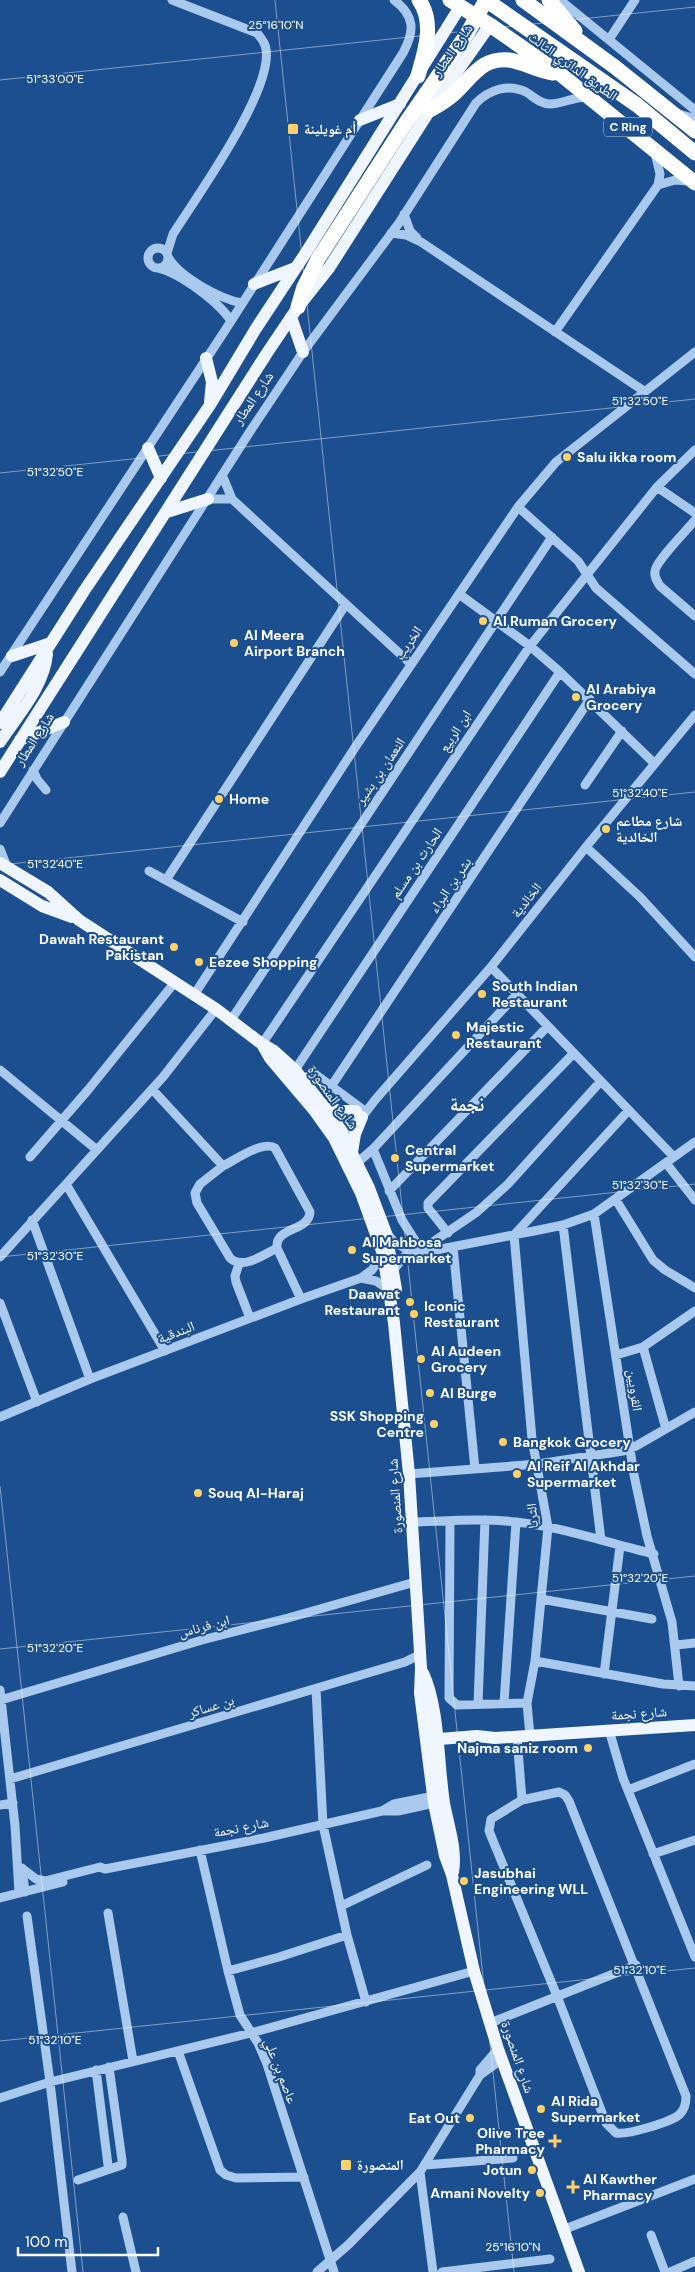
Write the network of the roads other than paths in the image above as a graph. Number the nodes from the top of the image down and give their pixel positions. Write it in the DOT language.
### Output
graph roads {
  1 [pos="172,0"];
  2 [pos="394,0"];
  3 [pos="419,0"];
  4 [pos="523,0"];
  5 [pos="549,0"];
  6 [pos="560,0"];
  7 [pos="635,0"];
  8 [pos="461,2"];
  9 [pos="493,2"];
  10 [pos="483,21"];
  11 [pos="610,38"];
  12 [pos="593,50"];
  13 [pos="559,73"];
  14 [pos="418,76"];
  15 [pos="591,98"];
  16 [pos="400,104"];
  17 [pos="430,110"];
  18 [pos="695,110"];
  19 [pos="671,112"];
  20 [pos="695,119"];
  21 [pos="360,120"];
  22 [pos="695,131"];
  23 [pos="648,143"];
  24 [pos="695,153"];
  25 [pos="694,182"];
  26 [pos="658,185"];
  27 [pos="404,214"];
  28 [pos="391,233"];
  29 [pos="173,234"];
  30 [pos="421,242"];
  31 [pos="158,248"];
  32 [pos="168,255"];
  33 [pos="158,268"];
  34 [pos="295,268"];
  35 [pos="254,284"];
  36 [pos="242,303"];
  37 [pos="295,312"];
  38 [pos="231,321"];
  39 [pos="555,332"];
  40 [pos="303,352"];
  41 [pos="695,352"];
  42 [pos="206,358"];
  43 [pos="644,391"];
  44 [pos="210,405"];
  45 [pos="148,448"];
  46 [pos="695,450"];
  47 [pos="222,477"];
  48 [pos="161,478"];
  49 [pos="657,487"];
  50 [pos="208,499"];
  51 [pos="232,499"];
  52 [pos="518,507"];
  53 [pos="168,512"];
  54 [pos="695,513"];
  55 [pos="695,520"];
  56 [pos="552,538"];
  57 [pos="586,574"];
  58 [pos="459,594"];
  59 [pos="346,604"];
  60 [pos="695,616"];
  61 [pos="496,622"];
  62 [pos="49,646"];
  63 [pos="530,646"];
  64 [pos="12,656"];
  65 [pos="411,664"];
  66 [pos="0,672"];
  67 [pos="560,672"];
  68 [pos="695,674"];
  69 [pos="590,699"];
  70 [pos="695,715"];
  71 [pos="64,722"];
  72 [pos="0,723"];
  73 [pos="692,726"];
  74 [pos="622,731"];
  75 [pos="20,740"];
  76 [pos="0,742"];
  77 [pos="654,763"];
  78 [pos="34,770"];
  79 [pos="0,772"];
  80 [pos="585,785"];
  81 [pos="46,790"];
  82 [pos="0,823"];
  83 [pos="586,847"];
  84 [pos="0,849"];
  85 [pos="2,863"];
  86 [pos="149,871"];
  87 [pos="0,880"];
  88 [pos="166,880"];
  89 [pos="83,919"];
  90 [pos="243,922"];
  91 [pos="695,957"];
  92 [pos="491,967"];
  93 [pos="175,982"];
  94 [pos="517,994"];
  95 [pos="194,995"];
  96 [pos="216,1009"];
  97 [pos="231,1020"];
  98 [pos="548,1026"];
  99 [pos="262,1044"];
  100 [pos="574,1053"];
  101 [pos="0,1070"];
  102 [pos="299,1074"];
  103 [pos="4,1080"];
  104 [pos="601,1081"];
  105 [pos="332,1085"];
  106 [pos="152,1089"];
  107 [pos="324,1105"];
  108 [pos="628,1110"];
  109 [pos="360,1112"];
  110 [pos="62,1120"];
  111 [pos="336,1131"];
  112 [pos="695,1142"];
  113 [pos="373,1148"];
  114 [pos="97,1150"];
  115 [pos="30,1157"];
  116 [pos="354,1157"];
  117 [pos="674,1157"];
  118 [pos="666,1163"];
  119 [pos="223,1166"];
  120 [pos="66,1184"];
  121 [pos="390,1191"];
  122 [pos="616,1200"];
  123 [pos="695,1200"];
  124 [pos="594,1214"];
  125 [pos="32,1220"];
  126 [pos="564,1225"];
  127 [pos="386,1233"];
  128 [pos="448,1233"];
  129 [pos="514,1235"];
  130 [pos="453,1247"];
  131 [pos="276,1248"];
  132 [pos="416,1251"];
  133 [pos="383,1254"];
  134 [pos="0,1257"];
  135 [pos="239,1264"];
  136 [pos="394,1269"];
  137 [pos="361,1278"];
  138 [pos="695,1288"];
  139 [pos="388,1289"];
  140 [pos="301,1299"];
  141 [pos="0,1303"];
  142 [pos="695,1311"];
  143 [pos="250,1318"];
  144 [pos="394,1323"];
  145 [pos="643,1347"];
  146 [pos="165,1351"];
  147 [pos="616,1355"];
  148 [pos="90,1379"];
  149 [pos="37,1402"];
  150 [pos="695,1412"];
  151 [pos="1,1416"];
  152 [pos="666,1429"];
  153 [pos="630,1449"];
  154 [pos="591,1457"];
  155 [pos="538,1464"];
  156 [pos="475,1469"];
  157 [pos="409,1474"];
  158 [pos="450,1520"];
  159 [pos="485,1520"];
  160 [pos="413,1522"];
  161 [pos="516,1522"];
  162 [pos="548,1527"];
  163 [pos="601,1540"];
  164 [pos="620,1546"];
  165 [pos="654,1554"];
  166 [pos="415,1582"];
  167 [pos="541,1599"];
  168 [pos="612,1613"];
  169 [pos="652,1619"];
  170 [pos="695,1643"];
  171 [pos="676,1645"];
  172 [pos="535,1661"];
  173 [pos="420,1662"];
  174 [pos="604,1674"];
  175 [pos="679,1686"];
  176 [pos="695,1686"];
  177 [pos="316,1689"];
  178 [pos="1,1695"];
  179 [pos="527,1703"];
  180 [pos="478,1704"];
  181 [pos="504,1704"];
  182 [pos="695,1725"];
  183 [pos="609,1730"];
  184 [pos="523,1736"];
  185 [pos="432,1743"];
  186 [pos="695,1764"];
  187 [pos="10,1779"];
  188 [pos="628,1790"];
  189 [pos="438,1798"];
  190 [pos="522,1800"];
  191 [pos="13,1803"];
  192 [pos="0,1806"];
  193 [pos="323,1825"];
  194 [pos="695,1840"];
  195 [pos="200,1850"];
  196 [pos="653,1854"];
  197 [pos="18,1859"];
  198 [pos="427,1865"];
  199 [pos="23,1869"];
  200 [pos="42,1884"];
  201 [pos="22,1893"];
  202 [pos="0,1898"];
  203 [pos="341,1906"];
  204 [pos="108,1913"];
  205 [pos="27,1916"];
  206 [pos="347,1936"];
  207 [pos="695,1957"];
  208 [pos="636,1965"];
  209 [pos="228,1970"];
  210 [pos="474,1971"];
  211 [pos="557,1996"];
  212 [pos="366,2002"];
  213 [pos="490,2023"];
  214 [pos="251,2033"];
  215 [pos="178,2051"];
  216 [pos="500,2054"];
  217 [pos="133,2061"];
  218 [pos="109,2067"];
  219 [pos="96,2070"];
  220 [pos="50,2082"];
  221 [pos="0,2098"];
  222 [pos="513,2158"];
  223 [pos="423,2168"];
  224 [pos="110,2169"];
  225 [pos="304,2177"];
  226 [pos="695,2179"];
  227 [pos="78,2180"];
  228 [pos="123,2216"];
  229 [pos="565,2229"];
  230 [pos="651,2235"];
  231 [pos="550,2259"];
  232 [pos="695,2261"];
  233 [pos="331,2262"];
  234 [pos="72,2272"];
  235 [pos="136,2272"];
  236 [pos="317,2272"];
  237 [pos="334,2272"];
  238 [pos="433,2272"];
  239 [pos="442,2272"];
  240 [pos="579,2272"];
  241 [pos="665,2272"];
  242 [pos="670,2272"];
  1 -- 29 [label="street"];
  2 -- 21 [label="street"];
  3 -- 14 [label="highway"];
  4 -- 12 [label="highway, الطريق الدائري الثالث / C Ring"];
  5 -- 12 [label="highway"];
  6 -- 11 [label="street"];
  7 -- 11 [label="street"];
  8 -- 10 [label="highway, الطريق الدائري الثالث / C Ring"];
  8 -- 14 [label="main road, شارع المطار"];
  9 -- 10 [label="highway"];
  9 -- 24 [label="highway"];
  10 -- 13 [label="highway, الطريق الدائري الثالث / C Ring"];
  10 -- 17 [label="main road, شارع المطار"];
  10 -- 37 [label="highway"];
  11 -- 18 [label="street"];
  12 -- 19 [label="highway, الطريق الدائري الثالث / C Ring"];
  13 -- 15 [label="highway, الطريق الدائري الثالث / C Ring"];
  13 -- 17 [label="highway"];
  14 -- 16 [label="main road, شارع المطار"];
  15 -- 23 [label="highway, الطريق الدائري الثالث / C Ring"];
  15 -- 27 [label="street, شارع المطار"];
  16 -- 21 [label="main road"];
  16 -- 34 [label="main road, شارع المطار"];
  17 -- 37 [label="main road, شارع المطار"];
  19 -- 20 [label="street"];
  19 -- 22 [label="highway, الطريق الدائري الثالث / C Ring"];
  21 -- 35 [label="street"];
  23 -- 25 [label="highway, الطريق الدائري الثالث / C Ring"];
  23 -- 26 [label="street"];
  25 -- 26 [label="street"];
  26 -- 39 [label="street"];
  27 -- 28 [label="street, شارع المطار"];
  27 -- 30 [label="street"];
  28 -- 30 [label="street"];
  28 -- 40 [label="street, شارع المطار"];
  29 -- 31 [label="street"];
  29 -- 32 [label="street"];
  30 -- 39 [label="street"];
  31 -- 32 [label="street"];
  31 -- 33 [label="street"];
  32 -- 33 [label="street"];
  32 -- 36 [label="street"];
  33 -- 38 [label="street"];
  34 -- 35 [label="main road"];
  34 -- 44 [label="main road, شارع المطار"];
  35 -- 36 [label="street"];
  36 -- 38 [label="street"];
  37 -- 40 [label="main road"];
  37 -- 53 [label="main road, شارع المطار"];
  38 -- 42 [label="street"];
  39 -- 43 [label="street"];
  40 -- 47 [label="street, شارع المطار"];
  41 -- 43 [label="street, الخريب"];
  42 -- 44 [label="main road"];
  42 -- 45 [label="street"];
  43 -- 52 [label="street, الخريب"];
  44 -- 48 [label="main road, شارع المطار"];
  45 -- 48 [label="main road"];
  45 -- 64 [label="street"];
  46 -- 49 [label="street, ابن الربيع"];
  47 -- 50 [label="street, شارع المطار"];
  47 -- 51 [label="street"];
  48 -- 62 [label="main road, شارع المطار"];
  49 -- 54 [label="street"];
  49 -- 57 [label="street, ابن الربيع"];
  50 -- 51 [label="street"];
  50 -- 53 [label="main road"];
  50 -- 71 [label="street, شارع المطار"];
  51 -- 59 [label="street"];
  52 -- 56 [label="street"];
  52 -- 58 [label="street, الخريب"];
  53 -- 75 [label="main road, شارع المطار"];
  55 -- 60 [label="street"];
  56 -- 57 [label="street"];
  56 -- 61 [label="street, النعمان بن بشير"];
  57 -- 63 [label="street, ابن الربيع"];
  57 -- 68 [label="street"];
  58 -- 61 [label="street"];
  58 -- 65 [label="street, الخريب"];
  59 -- 65 [label="street"];
  59 -- 88 [label="street"];
  61 -- 63 [label="street"];
  61 -- 97 [label="street, النعمان بن بشير"];
  62 -- 64 [label="main road"];
  62 -- 72 [label="main road, شارع المطار"];
  62 -- 76 [label="main road"];
  63 -- 67 [label="street"];
  63 -- 99 [label="street, ابن الربيع"];
  64 -- 66 [label="street"];
  65 -- 90 [label="street, الخريب"];
  67 -- 69 [label="street"];
  67 -- 102 [label="street, الحارث بن مسلم"];
  69 -- 74 [label="street"];
  69 -- 105 [label="street, بشر بن البراء"];
  70 -- 73 [label="street, الخالدية"];
  71 -- 75 [label="main road"];
  71 -- 78 [label="street, شارع المطار"];
  73 -- 77 [label="street, الخالدية"];
  74 -- 77 [label="street"];
  74 -- 80 [label="street"];
  75 -- 79 [label="main road, شارع المطار"];
  77 -- 83 [label="street, الخالدية"];
  78 -- 81 [label="street"];
  78 -- 82 [label="street, شارع المطار"];
  83 -- 91 [label="street"];
  83 -- 92 [label="street, الخالدية"];
  84 -- 85 [label="street"];
  85 -- 89 [label="main road, شارع المنصورة"];
  86 -- 88 [label="street"];
  87 -- 89 [label="main road, شارع المنصورة"];
  88 -- 90 [label="street"];
  89 -- 93 [label="main road, شارع المنصورة"];
  90 -- 95 [label="street, الخريب"];
  92 -- 94 [label="street"];
  92 -- 109 [label="street, الخالدية"];
  93 -- 95 [label="main road, شارع المنصورة"];
  93 -- 110 [label="street"];
  94 -- 98 [label="street"];
  94 -- 113 [label="street"];
  95 -- 96 [label="main road, شارع المنصورة"];
  96 -- 97 [label="main road, شارع المنصورة"];
  96 -- 106 [label="street"];
  97 -- 99 [label="main road, شارع المنصورة"];
  98 -- 100 [label="street"];
  98 -- 121 [label="street"];
  99 -- 102 [label="main road, شارع المنصورة"];
  99 -- 111 [label="main road, شارع المنصورة"];
  100 -- 104 [label="street"];
  100 -- 128 [label="street"];
  101 -- 103 [label="street"];
  102 -- 105 [label="street"];
  102 -- 107 [label="main road, شارع المنصورة"];
  103 -- 110 [label="street"];
  104 -- 108 [label="street"];
  104 -- 128 [label="street"];
  105 -- 109 [label="street"];
  106 -- 114 [label="street"];
  106 -- 119 [label="street"];
  107 -- 109 [label="main road"];
  107 -- 111 [label="main road, شارع المنصورة"];
  108 -- 117 [label="street"];
  108 -- 129 [label="street"];
  109 -- 111 [label="street, الخالدية"];
  109 -- 116 [label="main road"];
  110 -- 114 [label="street"];
  110 -- 115 [label="street"];
  111 -- 116 [label="main road, شارع المنصورة"];
  111 -- 133 [label="main road, شارع المنصورة"];
  112 -- 117 [label="street"];
  113 -- 116 [label="street"];
  113 -- 121 [label="street"];
  114 -- 120 [label="street"];
  116 -- 127 [label="main road, شارع المنصورة"];
  117 -- 118 [label="street"];
  118 -- 122 [label="street"];
  118 -- 123 [label="street"];
  119 -- 131 [label="street"];
  119 -- 135 [label="street"];
  120 -- 125 [label="street"];
  120 -- 146 [label="street"];
  121 -- 132 [label="street"];
  122 -- 124 [label="street"];
  122 -- 138 [label="street"];
  124 -- 126 [label="street"];
  124 -- 147 [label="street, القرويين"];
  125 -- 134 [label="street"];
  125 -- 148 [label="street"];
  126 -- 129 [label="street"];
  126 -- 154 [label="street"];
  127 -- 132 [label="street"];
  127 -- 136 [label="main road, شارع المنصورة"];
  128 -- 132 [label="street"];
  129 -- 130 [label="street"];
  129 -- 155 [label="street, الثريا"];
  130 -- 132 [label="street"];
  130 -- 156 [label="street"];
  131 -- 135 [label="street"];
  131 -- 140 [label="street"];
  132 -- 136 [label="street"];
  133 -- 137 [label="street, البندقية"];
  133 -- 139 [label="main road, شارع المنصورة"];
  135 -- 143 [label="street"];
  136 -- 144 [label="main road, شارع المنصورة"];
  137 -- 139 [label="street"];
  137 -- 140 [label="street, البندقية"];
  139 -- 144 [label="main road, شارع المنصورة"];
  140 -- 143 [label="street, البندقية"];
  141 -- 149 [label="street"];
  142 -- 145 [label="street"];
  143 -- 146 [label="street, البندقية"];
  144 -- 157 [label="main road, شارع المنصورة"];
  145 -- 147 [label="street"];
  145 -- 152 [label="street"];
  146 -- 148 [label="street, البندقية"];
  147 -- 153 [label="street, القرويين"];
  148 -- 149 [label="street, البندقية"];
  149 -- 151 [label="street, البندقية"];
  150 -- 152 [label="street"];
  152 -- 153 [label="street"];
  153 -- 154 [label="street"];
  153 -- 165 [label="street, القرويين"];
  154 -- 155 [label="street"];
  154 -- 163 [label="street"];
  155 -- 156 [label="street"];
  155 -- 162 [label="street, الثريا"];
  156 -- 157 [label="street"];
  157 -- 160 [label="main road, شارع المنصورة"];
  158 -- 159 [label="street"];
  158 -- 160 [label="street"];
  158 -- 180 [label="street"];
  159 -- 161 [label="street"];
  159 -- 180 [label="street"];
  160 -- 166 [label="main road, شارع المنصورة"];
  161 -- 162 [label="street"];
  161 -- 181 [label="street"];
  162 -- 163 [label="street"];
  162 -- 167 [label="street, الثريا"];
  163 -- 164 [label="street"];
  164 -- 165 [label="street"];
  164 -- 168 [label="street"];
  165 -- 171 [label="street, القرويين"];
  166 -- 173 [label="main road, شارع المنصورة"];
  166 -- 178 [label="street, ابن فرناس"];
  167 -- 168 [label="street"];
  167 -- 172 [label="street, الثريا"];
  168 -- 169 [label="street"];
  168 -- 174 [label="street"];
  170 -- 171 [label="street"];
  171 -- 175 [label="street, القرويين"];
  172 -- 174 [label="street"];
  172 -- 179 [label="street, الثريا"];
  173 -- 177 [label="street, بن عساكر"];
  173 -- 185 [label="main road, شارع المنصورة"];
  174 -- 175 [label="street"];
  175 -- 176 [label="street"];
  177 -- 187 [label="street, بن عساكر"];
  177 -- 193 [label="street"];
  178 -- 187 [label="street"];
  179 -- 181 [label="street"];
  179 -- 184 [label="street, الثريا"];
  180 -- 181 [label="street"];
  182 -- 183 [label="main road, شارع نجمة"];
  183 -- 184 [label="main road, شارع نجمة"];
  183 -- 188 [label="street"];
  184 -- 185 [label="main road, شارع نجمة"];
  184 -- 190 [label="street, الثريا"];
  185 -- 189 [label="main road, شارع المنصورة"];
  186 -- 188 [label="street"];
  187 -- 191 [label="street"];
  188 -- 196 [label="street"];
  189 -- 193 [label="street, شارع نجمة"];
  189 -- 210 [label="main road, شارع المنصورة"];
  190 -- 208 [label="street"];
  190 -- 211 [label="street"];
  191 -- 192 [label="street"];
  191 -- 197 [label="street"];
  193 -- 195 [label="street, شارع نجمة"];
  193 -- 203 [label="street"];
  194 -- 196 [label="street"];
  195 -- 200 [label="street, شارع نجمة"];
  195 -- 209 [label="street, عاصم بن علي"];
  196 -- 207 [label="street"];
  197 -- 199 [label="street"];
  197 -- 201 [label="street"];
  198 -- 203 [label="street"];
  199 -- 200 [label="street"];
  199 -- 201 [label="street"];
  200 -- 201 [label="street, شارع نجمة"];
  201 -- 202 [label="street, شارع نجمة"];
  203 -- 206 [label="street"];
  204 -- 217 [label="street"];
  205 -- 220 [label="street"];
  206 -- 209 [label="street"];
  206 -- 212 [label="street"];
  208 -- 211 [label="street"];
  208 -- 211 [label="street"];
  209 -- 214 [label="street, عاصم بن علي"];
  210 -- 212 [label="street"];
  210 -- 213 [label="main road, شارع المنصورة"];
  211 -- 213 [label="street"];
  212 -- 214 [label="street"];
  213 -- 216 [label="main road, شارع المنصورة"];
  214 -- 215 [label="street"];
  214 -- 225 [label="street, عاصم بن علي"];
  215 -- 217 [label="street"];
  215 -- 225 [label="street"];
  216 -- 223 [label="street"];
  216 -- 229 [label="main road, شارع المنصورة"];
  217 -- 218 [label="street"];
  218 -- 219 [label="street"];
  218 -- 224 [label="street"];
  219 -- 220 [label="street"];
  219 -- 224 [label="street"];
  220 -- 221 [label="street"];
  220 -- 234 [label="street"];
  222 -- 223 [label="street"];
  223 -- 233 [label="street"];
  223 -- 238 [label="street"];
  224 -- 227 [label="street"];
  225 -- 233 [label="street, عاصم بن علي"];
  226 -- 229 [label="street"];
  228 -- 235 [label="street"];
  229 -- 240 [label="main road, شارع المنصورة"];
  230 -- 241 [label="street"];
  231 -- 239 [label="street"];
  232 -- 242 [label="street"];
  233 -- 236 [label="street"];
  233 -- 237 [label="street, عاصم بن علي"];
}
